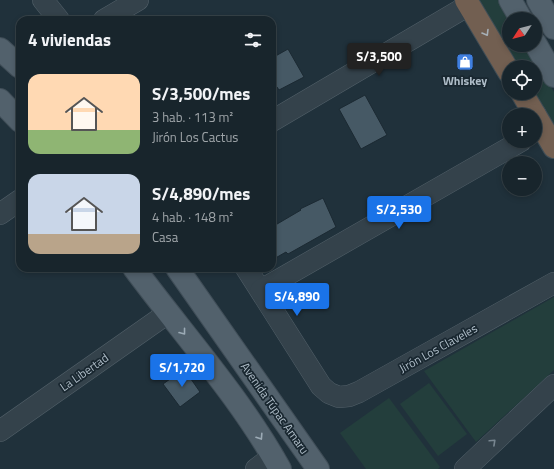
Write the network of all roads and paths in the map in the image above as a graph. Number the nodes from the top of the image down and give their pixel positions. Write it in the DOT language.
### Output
graph roads {
  1 [pos="43,0"];
  2 [pos="138,0"];
  3 [pos="510,0"];
  4 [pos="538,0"];
  5 [pos="468,3"];
  6 [pos="517,12"];
  7 [pos="56,16"];
  8 [pos="111,16"];
  9 [pos="554,28"];
  10 [pos="0,49"];
  11 [pos="540,52"];
  12 [pos="502,60"];
  13 [pos="16,63"];
  14 [pos="554,76"];
  15 [pos="0,100"];
  16 [pos="16,117"];
  17 [pos="276,119"];
  18 [pos="542,130"];
  19 [pos="554,147"];
  20 [pos="509,148"];
  21 [pos="16,203"];
  22 [pos="0,214"];
  23 [pos="137,272"];
  24 [pos="180,272"];
  25 [pos="249,272"];
  26 [pos="554,283"];
  27 [pos="261,290"];
  28 [pos="168,313"];
  29 [pos="554,385"];
  30 [pos="0,430"];
  31 [pos="269,465"];
  32 [pos="318,469"];
  33 [pos="465,469"];
  1 -- 7 [label="street"];
  2 -- 8 [label="street"];
  3 -- 6 [label="main road"];
  4 -- 9 [label="main road"];
  5 -- 12 [label="highway, one-way"];
  5 -- 17 [label="street"];
  10 -- 13 [label="main road"];
  11 -- 14 [label="main road"];
  15 -- 16 [label="main road"];
  18 -- 19 [label="highway"];
  20 -- 27 [label="street"];
  21 -- 22 [label="street"];
  23 -- 28 [label="main road"];
  24 -- 32 [label="main road, Avenida Túpac Amaru"];
  25 -- 27 [label="street"];
  26 -- 27 [label="street, Jirón Los Claveles"];
  28 -- 30 [label="street, La Libertad"];
  28 -- 31 [label="main road, one-way"];
  33 -- 29 [label="street, one-way"];
}
